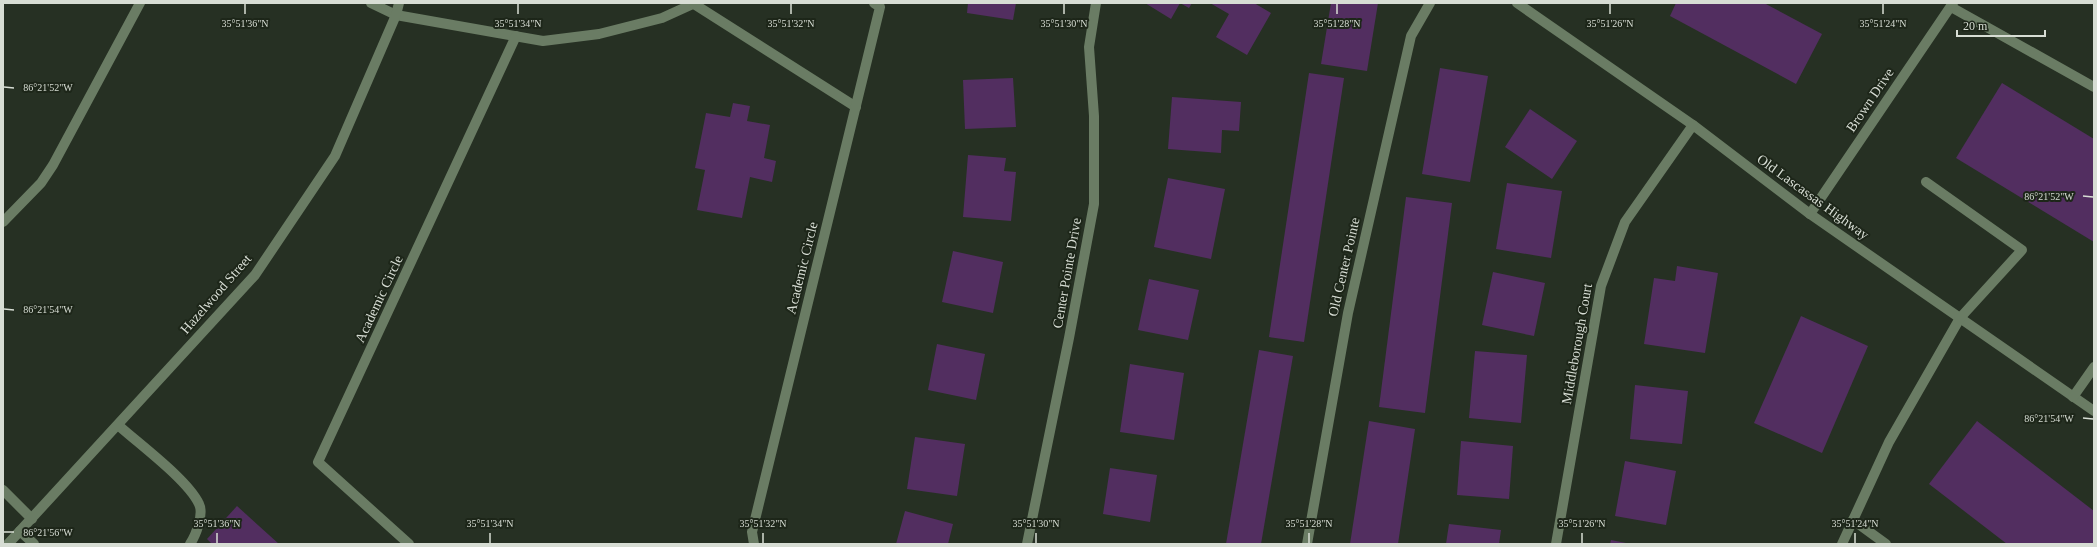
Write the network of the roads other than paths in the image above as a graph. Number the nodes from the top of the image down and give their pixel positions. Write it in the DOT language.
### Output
graph roads {
  1 [pos="140,3"];
  2 [pos="371,3"];
  3 [pos="399,3"];
  4 [pos="874,3"];
  5 [pos="1096,3"];
  6 [pos="1430,3"];
  7 [pos="1517,3"];
  8 [pos="694,4"];
  9 [pos="1952,5"];
  10 [pos="396,15"];
  11 [pos="516,36"];
  12 [pos="2094,87"];
  13 [pos="856,107"];
  14 [pos="1693,125"];
  15 [pos="1926,182"];
  16 [pos="1810,214"];
  17 [pos="3,222"];
  18 [pos="1960,318"];
  19 [pos="2094,367"];
  20 [pos="2073,397"];
  21 [pos="2094,411"];
  22 [pos="118,425"];
  23 [pos="3,490"];
  24 [pos="32,518"];
  25 [pos="1853,520"];
  26 [pos="20,531"];
  27 [pos="8,544"];
  28 [pos="34,544"];
  29 [pos="190,544"];
  30 [pos="409,544"];
  31 [pos="754,544"];
  32 [pos="1027,544"];
  33 [pos="1307,544"];
  34 [pos="1556,544"];
  35 [pos="1842,544"];
  36 [pos="1886,544"];
  1 -- 17 [label="street"];
  2 -- 10 [label="street"];
  3 -- 10 [label="street, Hazelwood Street"];
  4 -- 13 [label="street, Academic Circle"];
  5 -- 32 [label="street, Center Pointe Drive"];
  6 -- 33 [label="street, Old Center Pointe"];
  7 -- 14 [label="street, Old Lascassas Highway"];
  8 -- 11 [label="street"];
  8 -- 13 [label="street"];
  9 -- 12 [label="street"];
  9 -- 16 [label="street, Brown Drive"];
  10 -- 11 [label="street"];
  10 -- 22 [label="street, Hazelwood Street"];
  11 -- 30 [label="street, Academic Circle"];
  13 -- 31 [label="street, Academic Circle"];
  14 -- 16 [label="street, Old Lascassas Highway"];
  14 -- 34 [label="street, Middleborough Court"];
  15 -- 18 [label="street"];
  16 -- 18 [label="street, Old Lascassas Highway"];
  18 -- 20 [label="street, Old Lascassas Highway"];
  18 -- 25 [label="street"];
  19 -- 20 [label="street"];
  20 -- 21 [label="street, Old Lascassas Highway"];
  22 -- 24 [label="street, Hazelwood Street"];
  22 -- 29 [label="street"];
  23 -- 24 [label="street"];
  24 -- 26 [label="street, Hazelwood Street"];
  25 -- 35 [label="street"];
  25 -- 36 [label="street"];
  26 -- 27 [label="street, Hazelwood Street"];
  26 -- 28 [label="street"];
}
